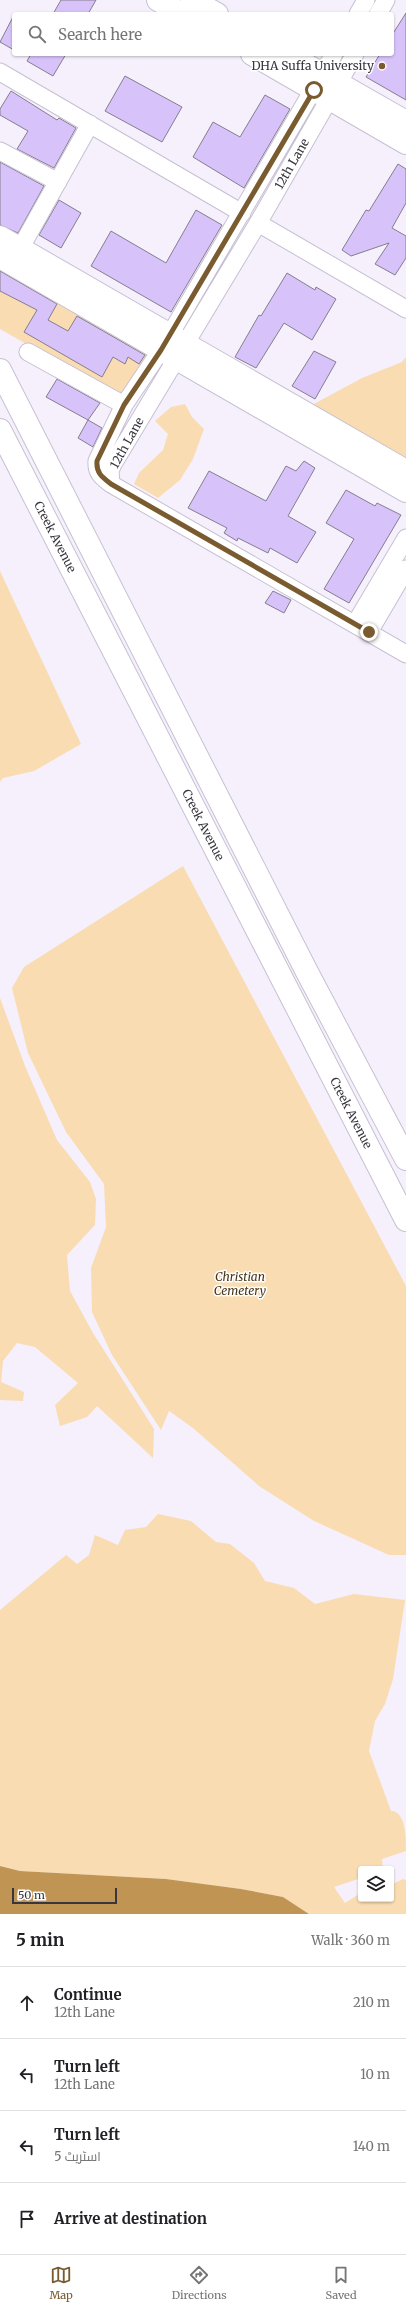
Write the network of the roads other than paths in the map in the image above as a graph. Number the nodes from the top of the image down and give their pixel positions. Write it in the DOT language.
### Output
graph roads {
  1 [pos="158,0"];
  2 [pos="192,0"];
  3 [pos="366,0"];
  4 [pos="386,0"];
  5 [pos="179,12"];
  6 [pos="213,12"];
  7 [pos="359,12"];
  8 [pos="379,12"];
  9 [pos="257,56"];
  10 [pos="289,56"];
  11 [pos="334,56"];
  12 [pos="353,56"];
  13 [pos="0,72"];
  14 [pos="326,86"];
  15 [pos="406,122"];
  16 [pos="90,124"];
  17 [pos="406,143"];
  18 [pos="0,151"];
  19 [pos="58,182"];
  20 [pos="242,213"];
  21 [pos="258,223"];
  22 [pos="0,238"];
  23 [pos="20,249"];
  24 [pos="0,257"];
  25 [pos="406,309"];
  26 [pos="173,346"];
  27 [pos="28,352"];
  28 [pos="0,370"];
  29 [pos="124,405"];
  30 [pos="0,430"];
  31 [pos="406,471"];
  32 [pos="111,484"];
  33 [pos="406,491"];
  34 [pos="406,538"];
  35 [pos="406,569"];
  36 [pos="362,628"];
  37 [pos="406,654"];
  38 [pos="406,1160"];
  39 [pos="406,1220"];
  1 -- 5 [label="main road"];
  2 -- 6 [label="main road"];
  3 -- 7 [label="street"];
  4 -- 8 [label="street"];
  9 -- 14 [label="main road"];
  10 -- 14 [label="main road"];
  11 -- 14 [label="street, 12th Lane"];
  12 -- 14 [label="street, 12th Lane"];
  13 -- 16 [label="street"];
  14 -- 15 [label="main road"];
  14 -- 17 [label="main road"];
  14 -- 20 [label="street, 12th Lane"];
  14 -- 21 [label="street, 12th Lane"];
  16 -- 19 [label="street"];
  16 -- 20 [label="street"];
  18 -- 19 [label="street"];
  19 -- 23 [label="street"];
  20 -- 26 [label="street, 12th Lane"];
  21 -- 25 [label="street"];
  21 -- 26 [label="street, 12th Lane"];
  22 -- 23 [label="main road"];
  23 -- 26 [label="main road"];
  24 -- 26 [label="main road"];
  26 -- 29 [label="street, 12th Lane"];
  26 -- 31 [label="main road"];
  26 -- 32 [label="street, 12th Lane"];
  26 -- 33 [label="main road"];
  27 -- 29 [label="street"];
  28 -- 38 [label="main road"];
  29 -- 32 [label="street, 12th Lane"];
  30 -- 39 [label="main road, Creek Avenue"];
  32 -- 36 [label="street"];
  34 -- 36 [label="street"];
  35 -- 36 [label="street"];
  36 -- 37 [label="street"];
}
